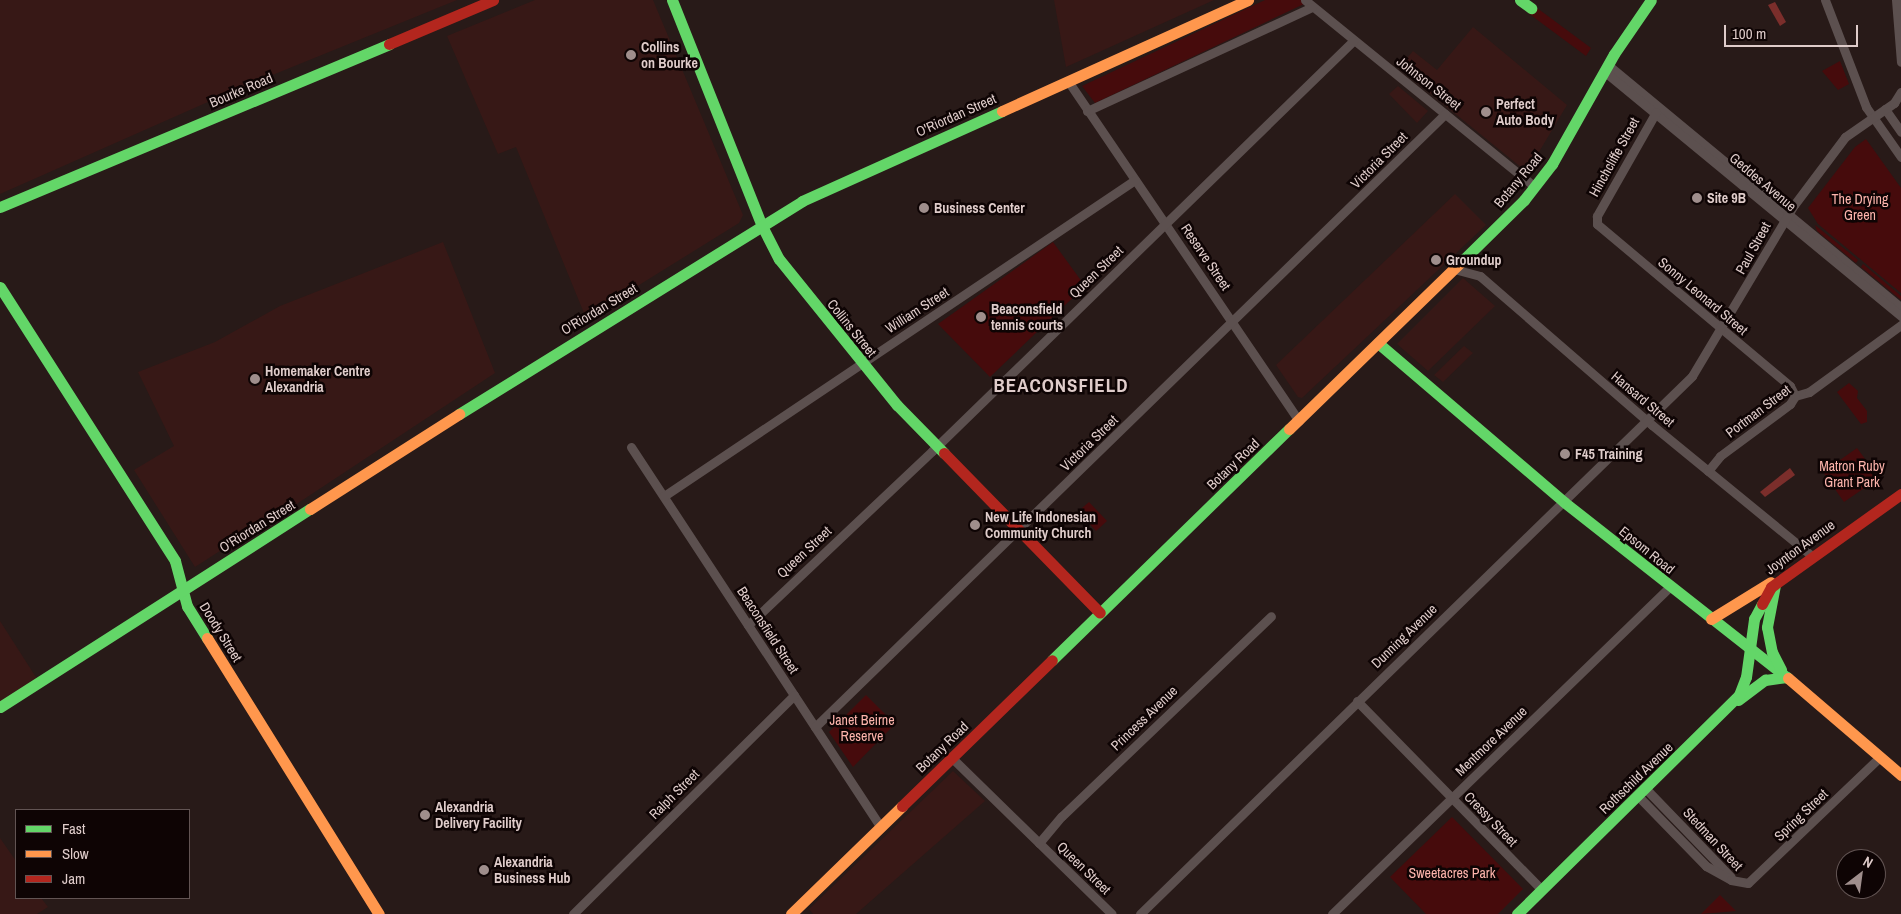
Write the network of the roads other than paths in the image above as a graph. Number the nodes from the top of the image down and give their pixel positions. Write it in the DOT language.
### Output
graph roads {
  1 [pos="493,0"];
  2 [pos="672,0"];
  3 [pos="1248,0"];
  4 [pos="1305,0"];
  5 [pos="1520,0"];
  6 [pos="1651,0"];
  7 [pos="1824,0"];
  8 [pos="1896,0"];
  9 [pos="1312,7"];
  10 [pos="1531,8"];
  11 [pos="1353,41"];
  12 [pos="1900,48"];
  13 [pos="1901,62"];
  14 [pos="1607,69"];
  15 [pos="1068,81"];
  16 [pos="1901,92"];
  17 [pos="1885,110"];
  18 [pos="1087,111"];
  19 [pos="1656,112"];
  20 [pos="1445,114"];
  21 [pos="1873,118"];
  22 [pos="1901,132"];
  23 [pos="1901,157"];
  24 [pos="1135,180"];
  25 [pos="1535,187"];
  26 [pos="0,207"];
  27 [pos="1597,216"];
  28 [pos="1787,216"];
  29 [pos="1167,224"];
  30 [pos="762,226"];
  31 [pos="1454,270"];
  32 [pos="0,286"];
  33 [pos="1901,307"];
  34 [pos="1901,316"];
  35 [pos="1233,323"];
  36 [pos="1901,325"];
  37 [pos="1722,330"];
  38 [pos="1378,343"];
  39 [pos="861,364"];
  40 [pos="1688,379"];
  41 [pos="1795,396"];
  42 [pos="1299,421"];
  43 [pos="1646,421"];
  44 [pos="938,445"];
  45 [pos="632,447"];
  46 [pos="1708,471"];
  47 [pos="1901,494"];
  48 [pos="664,496"];
  49 [pos="1564,502"];
  50 [pos="1019,529"];
  51 [pos="1812,556"];
  52 [pos="1787,574"];
  53 [pos="1775,583"];
  54 [pos="1669,587"];
  55 [pos="184,590"];
  56 [pos="1100,614"];
  57 [pos="1270,616"];
  58 [pos="1711,619"];
  59 [pos="748,625"];
  60 [pos="1750,649"];
  61 [pos="1787,677"];
  62 [pos="794,695"];
  63 [pos="1357,701"];
  64 [pos="0,707"];
  65 [pos="1727,708"];
  66 [pos="815,727"];
  67 [pos="1880,757"];
  68 [pos="952,758"];
  69 [pos="1901,776"];
  70 [pos="1642,792"];
  71 [pos="1452,798"];
  72 [pos="1679,822"];
  73 [pos="881,827"];
  74 [pos="1683,842"];
  75 [pos="1039,843"];
  76 [pos="1736,882"];
  77 [pos="1542,890"];
  78 [pos="379,914"];
  79 [pos="573,914"];
  80 [pos="791,914"];
  81 [pos="1112,914"];
  82 [pos="1140,914"];
  83 [pos="1332,914"];
  84 [pos="1517,914"];
  1 -- 26 [label="street, Bourke Road"];
  2 -- 30 [label="street, Collins Street"];
  3 -- 15 [label="street, O'Riordan Street"];
  4 -- 9 [label="street, Johnson Street"];
  5 -- 10 [label="street"];
  6 -- 14 [label="street, Botany Road"];
  7 -- 21 [label="street"];
  8 -- 12 [label="street"];
  9 -- 11 [label="street, Johnson Street"];
  9 -- 18 [label="street"];
  11 -- 20 [label="street, Johnson Street"];
  11 -- 29 [label="street, Queen Street"];
  12 -- 13 [label="street"];
  14 -- 19 [label="street, Geddes Avenue"];
  14 -- 25 [label="street, Botany Road"];
  14 -- 28 [label="street, Geddes Avenue"];
  15 -- 18 [label="street, Reserve Street"];
  15 -- 30 [label="street, O'Riordan Street"];
  16 -- 17 [label="street, Paul Street"];
  17 -- 21 [label="street, Paul Street"];
  17 -- 22 [label="street"];
  18 -- 24 [label="street, Reserve Street"];
  19 -- 27 [label="street, Hinchcliffe Street"];
  19 -- 28 [label="street, Geddes Avenue"];
  20 -- 25 [label="street, Johnson Street"];
  20 -- 35 [label="street, Victoria Street"];
  21 -- 23 [label="street"];
  21 -- 28 [label="street, Paul Street"];
  24 -- 29 [label="street, Reserve Street"];
  24 -- 39 [label="street, William Street"];
  25 -- 31 [label="street, Botany Road"];
  27 -- 37 [label="street, Sonny Leonard Street"];
  28 -- 33 [label="street, Geddes Avenue"];
  28 -- 34 [label="street, Geddes Avenue"];
  28 -- 37 [label="street, Paul Street"];
  29 -- 35 [label="street, Reserve Street"];
  29 -- 44 [label="street, Queen Street"];
  30 -- 39 [label="street, Collins Street"];
  30 -- 55 [label="street, O'Riordan Street"];
  31 -- 38 [label="street, Botany Road"];
  31 -- 43 [label="street, Hansard Street"];
  32 -- 55 [label="street, Doody Street"];
  35 -- 42 [label="street, Reserve Street"];
  35 -- 50 [label="street, Victoria Street"];
  36 -- 41 [label="street, Portman Street"];
  37 -- 40 [label="street, Paul Street"];
  37 -- 41 [label="street, Sonny Leonard Street"];
  38 -- 42 [label="street, Botany Road"];
  38 -- 49 [label="street, Epsom Road"];
  39 -- 44 [label="street, Collins Street"];
  39 -- 48 [label="street, William Street"];
  40 -- 43 [label="street, Dunning Avenue"];
  41 -- 46 [label="street, Portman Street"];
  42 -- 56 [label="street, Botany Road"];
  43 -- 46 [label="street, Hansard Street"];
  43 -- 49 [label="street, Dunning Avenue"];
  44 -- 50 [label="street, Collins Street"];
  44 -- 59 [label="street, Queen Street"];
  45 -- 48 [label="street, Beaconsfield Street"];
  46 -- 51 [label="street, Hansard Street"];
  47 -- 51 [label="street, Joynton Avenue"];
  48 -- 59 [label="street, Beaconsfield Street"];
  49 -- 54 [label="street, Epsom Road"];
  49 -- 63 [label="street, Dunning Avenue"];
  50 -- 56 [label="street, Collins Street"];
  50 -- 66 [label="street, Victoria Street"];
  51 -- 52 [label="street, Joynton Avenue"];
  52 -- 53 [label="street, Joynton Avenue"];
  52 -- 58 [label="street"];
  53 -- 60 [label="street, Joynton Avenue"];
  53 -- 61 [label="street"];
  54 -- 58 [label="street, Epsom Road"];
  54 -- 71 [label="street, Mentmore Avenue"];
  55 -- 64 [label="street, O'Riordan Street"];
  55 -- 78 [label="street, Doody Street"];
  56 -- 68 [label="street, Botany Road"];
  57 -- 75 [label="street, Princess Avenue"];
  58 -- 60 [label="street, Epsom Road"];
  59 -- 62 [label="street, Beaconsfield Street"];
  60 -- 61 [label="street, Epsom Road"];
  60 -- 65 [label="street, Rothschild Avenue"];
  61 -- 65 [label="street"];
  61 -- 67 [label="street, Epsom Road"];
  62 -- 66 [label="street, Beaconsfield Street"];
  62 -- 79 [label="street, Ralph Street"];
  63 -- 71 [label="street, Cressy Street"];
  63 -- 82 [label="street, Dunning Avenue"];
  65 -- 70 [label="street, Rothschild Avenue"];
  66 -- 73 [label="street, Beaconsfield Street"];
  67 -- 69 [label="street, Epsom Road"];
  67 -- 76 [label="street, Spring Street"];
  68 -- 73 [label="street, Botany Road"];
  68 -- 75 [label="street, Queen Street"];
  70 -- 72 [label="street, Stedman Street"];
  70 -- 74 [label="street, Stedman Street"];
  70 -- 77 [label="street, Rothschild Avenue"];
  71 -- 77 [label="street, Cressy Street"];
  71 -- 83 [label="street, Mentmore Avenue"];
  72 -- 74 [label="street"];
  72 -- 76 [label="street, Stedman Street"];
  73 -- 80 [label="street, Botany Road"];
  74 -- 76 [label="street, Stedman Street"];
  75 -- 81 [label="street, Queen Street"];
  77 -- 84 [label="street, Rothschild Avenue"];
}
